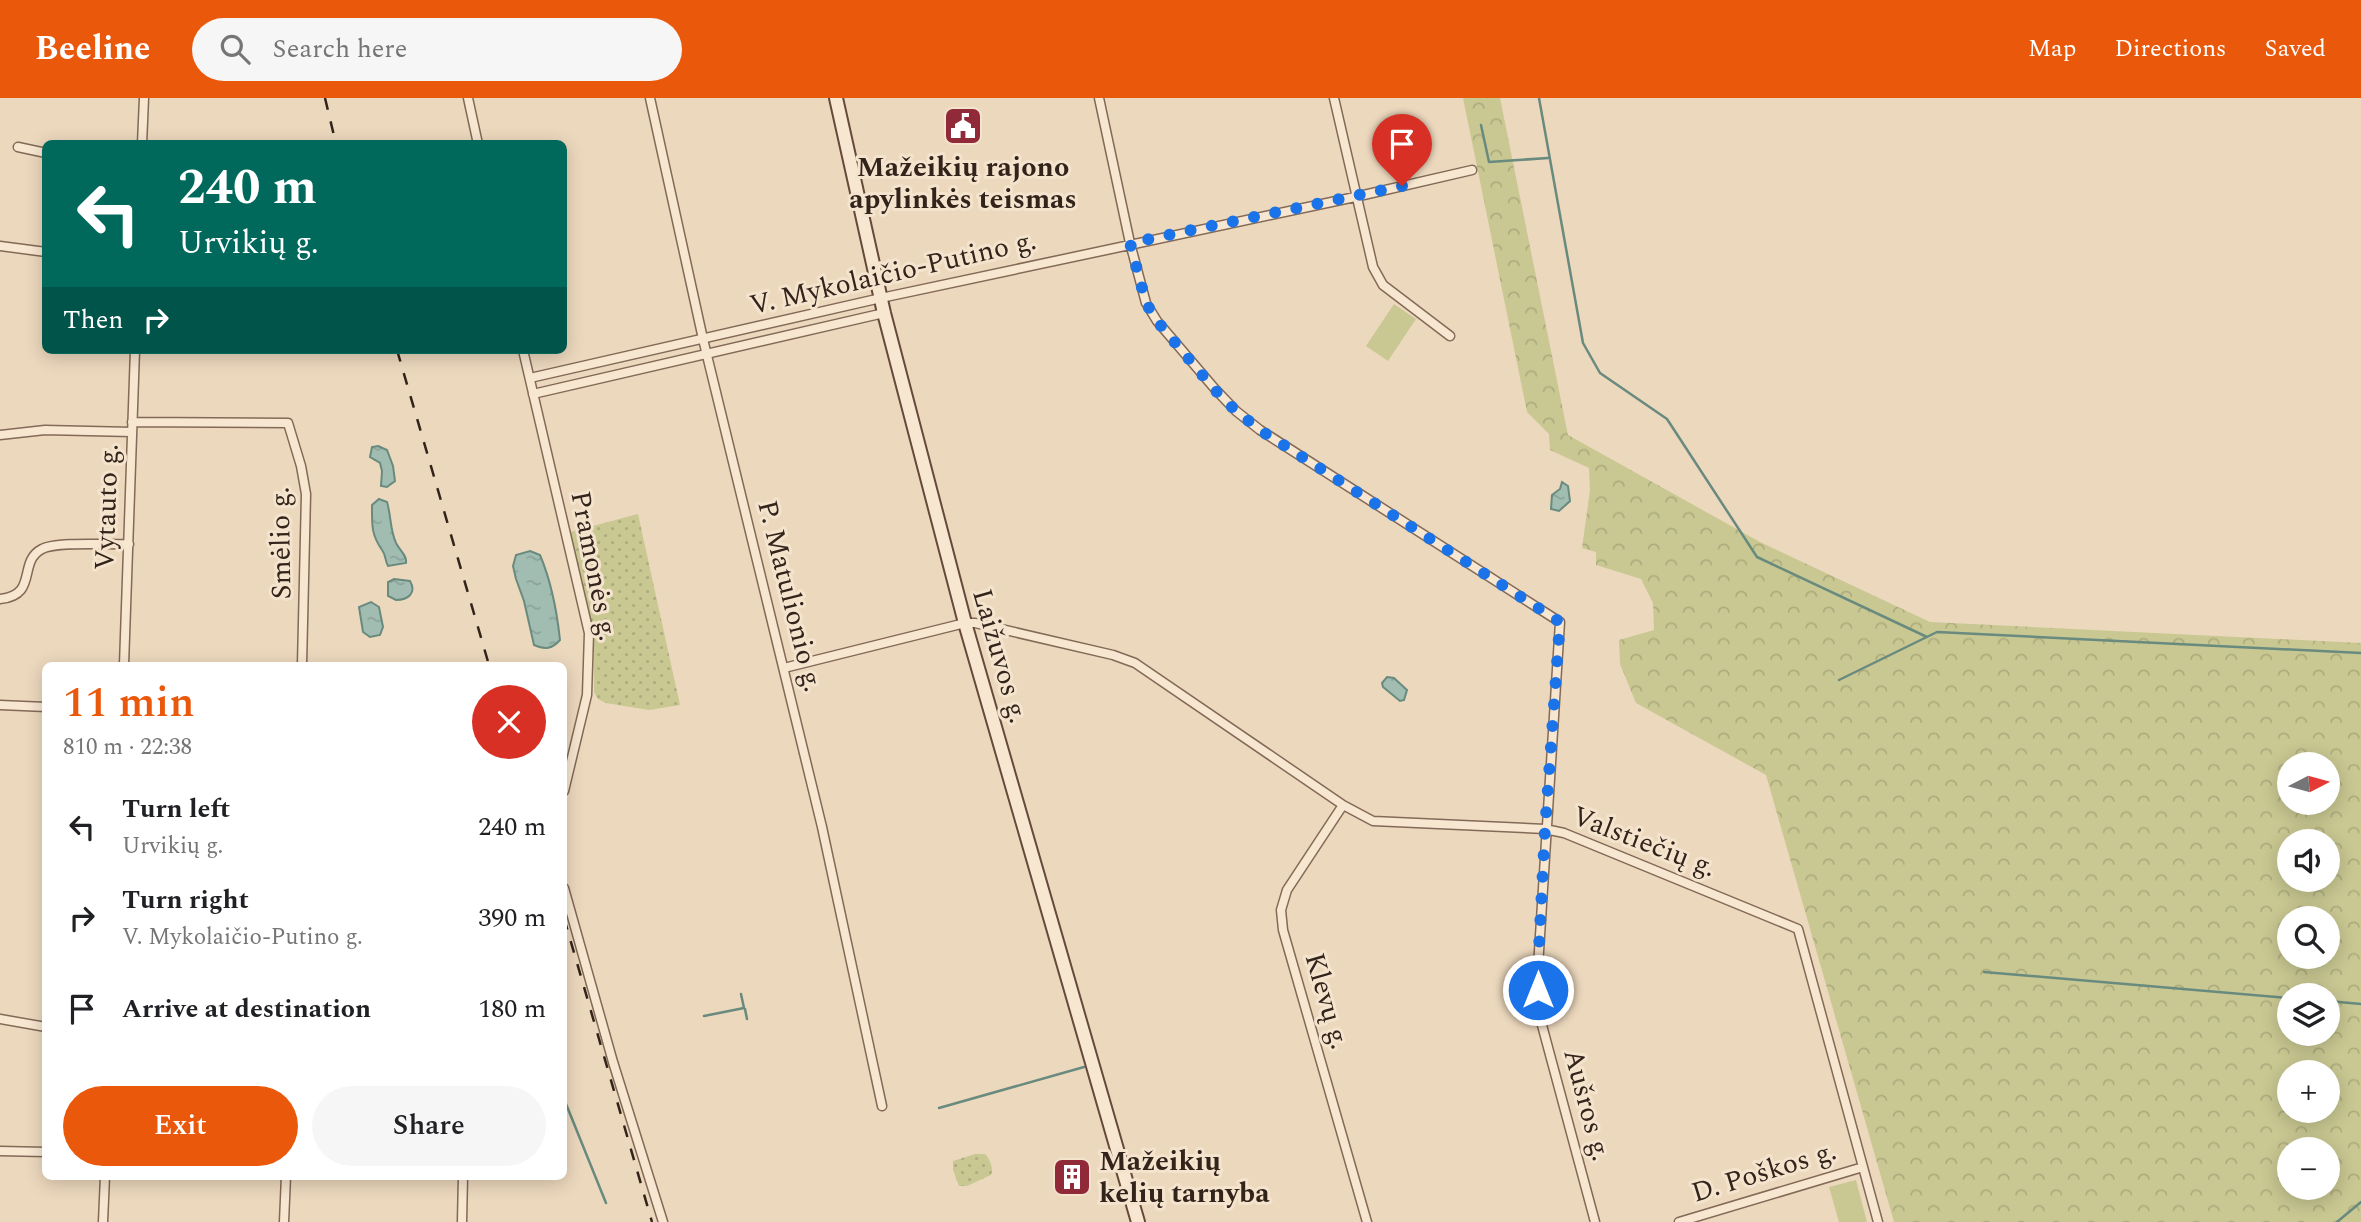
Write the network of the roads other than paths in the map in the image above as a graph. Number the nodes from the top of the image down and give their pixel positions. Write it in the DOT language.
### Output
graph roads {
  1 [pos="144,98"];
  2 [pos="468,98"];
  3 [pos="650,98"];
  4 [pos="836,98"];
  5 [pos="1099,98"];
  6 [pos="1334,98"];
  7 [pos="142,140"];
  8 [pos="477,140"];
  9 [pos="18,146"];
  10 [pos="42,152"];
  11 [pos="1472,170"];
  12 [pos="1355,197"];
  13 [pos="1130,243"];
  14 [pos="0,246"];
  15 [pos="42,251"];
  16 [pos="881,298"];
  17 [pos="884,313"];
  18 [pos="1450,336"];
  19 [pos="703,339"];
  20 [pos="135,354"];
  21 [pos="524,354"];
  22 [pos="706,354"];
  23 [pos="530,378"];
  24 [pos="533,394"];
  25 [pos="132,422"];
  26 [pos="132,432"];
  27 [pos="0,435"];
  28 [pos="129,544"];
  29 [pos="0,599"];
  30 [pos="965,623"];
  31 [pos="124,662"];
  32 [pos="302,662"];
  33 [pos="784,668"];
  34 [pos="0,705"];
  35 [pos="42,707"];
  36 [pos="567,778"];
  37 [pos="1343,805"];
  38 [pos="1545,829"];
  39 [pos="567,899"];
  40 [pos="0,1019"];
  41 [pos="42,1026"];
  42 [pos="882,1106"];
  43 [pos="0,1151"];
  44 [pos="42,1152"];
  45 [pos="1863,1167"];
  46 [pos="105,1180"];
  47 [pos="286,1180"];
  48 [pos="463,1180"];
  49 [pos="103,1222"];
  50 [pos="284,1222"];
  51 [pos="461,1222"];
  52 [pos="663,1222"];
  53 [pos="1138,1222"];
  54 [pos="1367,1222"];
  55 [pos="1595,1222"];
  56 [pos="1679,1222"];
  57 [pos="1878,1222"];
  1 -- 7 [label="street"];
  2 -- 8 [label="street"];
  3 -- 19 [label="street, P. Matulionio g."];
  4 -- 16 [label="main road, Laižuvos g."];
  5 -- 13 [label="street"];
  6 -- 12 [label="street"];
  9 -- 10 [label="street"];
  11 -- 12 [label="street, V. Mykolaičio-Putino g."];
  12 -- 13 [label="street, V. Mykolaičio-Putino g."];
  12 -- 18 [label="street"];
  13 -- 16 [label="street, V. Mykolaičio-Putino g."];
  13 -- 38 [label="street, Aušros g."];
  14 -- 15 [label="street"];
  16 -- 17 [label="main road, Laižuvos g."];
  16 -- 19 [label="street, V. Mykolaičio-Putino g."];
  17 -- 22 [label="street, V. Mykolaičio-Putino g."];
  17 -- 30 [label="main road, Laižuvos g."];
  19 -- 22 [label="street, P. Matulionio g."];
  19 -- 23 [label="street, V. Mykolaičio-Putino g."];
  20 -- 25 [label="street, Vytauto g."];
  21 -- 23 [label="street, Pramonės g."];
  22 -- 24 [label="street, V. Mykolaičio-Putino g."];
  22 -- 33 [label="street, P. Matulionio g."];
  23 -- 24 [label="street, Pramonės g."];
  24 -- 36 [label="street, Pramonės g."];
  25 -- 26 [label="street, Vytauto g."];
  25 -- 32 [label="street, Smėlio g."];
  26 -- 27 [label="street"];
  26 -- 28 [label="street, Vytauto g."];
  28 -- 29 [label="street"];
  28 -- 31 [label="street, Vytauto g."];
  30 -- 33 [label="street"];
  30 -- 37 [label="street, Valstiečių g."];
  30 -- 53 [label="main road, Laižuvos g."];
  33 -- 42 [label="street, P. Matulionio g."];
  34 -- 35 [label="street"];
  37 -- 38 [label="street, Valstiečių g."];
  37 -- 54 [label="street, Klevų g."];
  38 -- 45 [label="street, Valstiečių g."];
  38 -- 55 [label="street, Aušros g."];
  39 -- 52 [label="street"];
  40 -- 41 [label="street"];
  43 -- 44 [label="street"];
  45 -- 56 [label="street, D. Poškos g."];
  45 -- 57 [label="street, Valstiečių g."];
  46 -- 49 [label="street"];
  47 -- 50 [label="street"];
  48 -- 51 [label="street"];
}
